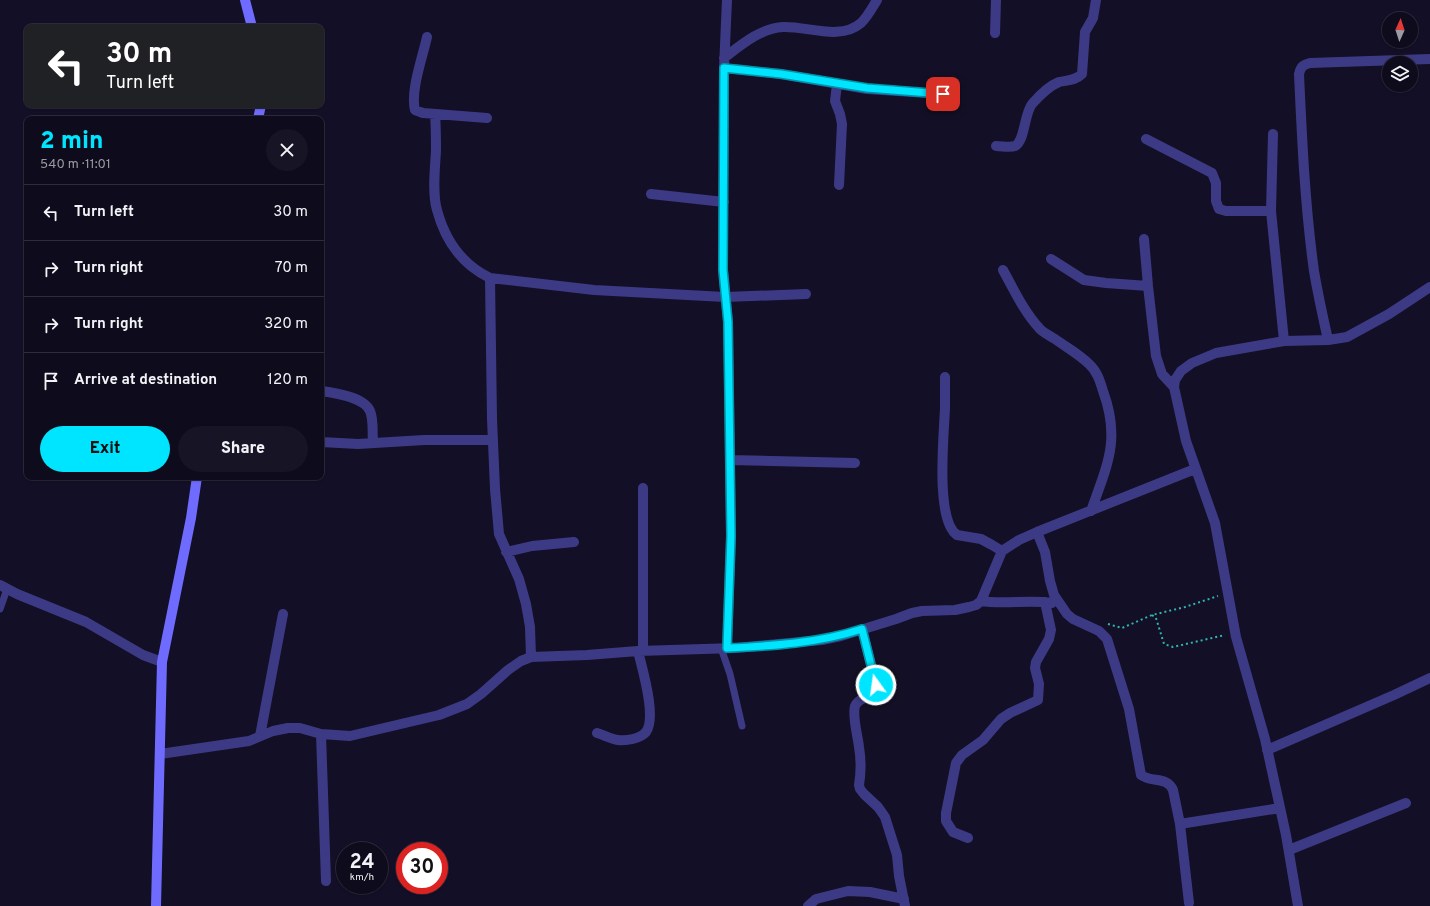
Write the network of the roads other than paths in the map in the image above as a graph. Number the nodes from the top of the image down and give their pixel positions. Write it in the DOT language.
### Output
graph roads {
  1 [pos="246,0"];
  2 [pos="727,0"];
  3 [pos="877,0"];
  4 [pos="996,0"];
  5 [pos="1096,0"];
  6 [pos="251,24"];
  7 [pos="995,33"];
  8 [pos="428,37"];
  9 [pos="1430,59"];
  10 [pos="724,63"];
  11 [pos="837,84"];
  12 [pos="943,94"];
  13 [pos="436,114"];
  14 [pos="487,118"];
  15 [pos="1272,134"];
  16 [pos="1146,139"];
  17 [pos="996,146"];
  18 [pos="839,186"];
  19 [pos="651,194"];
  20 [pos="724,202"];
  21 [pos="1271,211"];
  22 [pos="1144,240"];
  23 [pos="1051,259"];
  24 [pos="1004,270"];
  25 [pos="490,278"];
  26 [pos="1148,286"];
  27 [pos="1430,287"];
  28 [pos="806,294"];
  29 [pos="725,296"];
  30 [pos="1328,340"];
  31 [pos="1284,341"];
  32 [pos="945,377"];
  33 [pos="1174,387"];
  34 [pos="324,392"];
  35 [pos="493,440"];
  36 [pos="324,442"];
  37 [pos="373,443"];
  38 [pos="730,460"];
  39 [pos="855,463"];
  40 [pos="1195,469"];
  41 [pos="196,480"];
  42 [pos="643,488"];
  43 [pos="1091,511"];
  44 [pos="1037,532"];
  45 [pos="574,542"];
  46 [pos="1002,551"];
  47 [pos="506,552"];
  48 [pos="4,587"];
  49 [pos="981,601"];
  50 [pos="1045,602"];
  51 [pos="1061,605"];
  52 [pos="0,609"];
  53 [pos="283,614"];
  54 [pos="862,629"];
  55 [pos="724,648"];
  56 [pos="641,651"];
  57 [pos="531,657"];
  58 [pos="162,662"];
  59 [pos="1430,678"];
  60 [pos="742,726"];
  61 [pos="597,733"];
  62 [pos="321,734"];
  63 [pos="260,736"];
  64 [pos="1267,750"];
  65 [pos="160,754"];
  66 [pos="1406,803"];
  67 [pos="1280,808"];
  68 [pos="1180,824"];
  69 [pos="968,838"];
  70 [pos="1289,850"];
  71 [pos="326,880"];
  72 [pos="905,903"];
  73 [pos="1189,903"];
  74 [pos="156,906"];
  75 [pos="808,906"];
  76 [pos="1298,906"];
  1 -- 6 [label="main road"];
  2 -- 10 [label="street"];
  3 -- 10 [label="street"];
  4 -- 7 [label="street"];
  5 -- 17 [label="street"];
  8 -- 13 [label="street"];
  9 -- 30 [label="street"];
  10 -- 11 [label="street"];
  10 -- 20 [label="street"];
  11 -- 12 [label="street"];
  11 -- 18 [label="street"];
  13 -- 14 [label="street"];
  13 -- 25 [label="street"];
  15 -- 21 [label="street"];
  16 -- 21 [label="street"];
  19 -- 20 [label="street"];
  20 -- 29 [label="street"];
  21 -- 31 [label="street"];
  22 -- 26 [label="street"];
  23 -- 26 [label="street"];
  24 -- 43 [label="street"];
  25 -- 29 [label="street"];
  25 -- 35 [label="street"];
  26 -- 33 [label="street"];
  27 -- 30 [label="street"];
  28 -- 29 [label="street"];
  29 -- 38 [label="street"];
  30 -- 31 [label="street"];
  31 -- 33 [label="street"];
  32 -- 46 [label="street"];
  33 -- 40 [label="street"];
  34 -- 37 [label="street"];
  35 -- 37 [label="street"];
  35 -- 47 [label="street"];
  36 -- 37 [label="street"];
  38 -- 39 [label="street"];
  38 -- 55 [label="street"];
  40 -- 43 [label="street"];
  40 -- 64 [label="street"];
  41 -- 58 [label="main road"];
  42 -- 56 [label="street"];
  43 -- 44 [label="street"];
  44 -- 46 [label="street"];
  44 -- 51 [label="street"];
  45 -- 47 [label="street"];
  46 -- 49 [label="street"];
  47 -- 57 [label="street"];
  48 -- 52 [label="lane"];
  48 -- 58 [label="street"];
  49 -- 50 [label="street"];
  49 -- 54 [label="street"];
  50 -- 51 [label="street"];
  50 -- 69 [label="street"];
  51 -- 68 [label="street"];
  53 -- 63 [label="street"];
  54 -- 55 [label="street"];
  54 -- 72 [label="street"];
  55 -- 56 [label="street"];
  55 -- 60 [label="lane"];
  56 -- 57 [label="street"];
  56 -- 61 [label="street"];
  57 -- 62 [label="street"];
  58 -- 65 [label="main road"];
  59 -- 64 [label="street"];
  62 -- 63 [label="street"];
  62 -- 71 [label="street"];
  63 -- 65 [label="street"];
  64 -- 67 [label="street"];
  65 -- 74 [label="main road"];
  66 -- 70 [label="street"];
  67 -- 68 [label="street"];
  67 -- 70 [label="street"];
  68 -- 73 [label="street"];
  70 -- 76 [label="street"];
  72 -- 75 [label="street"];
}
